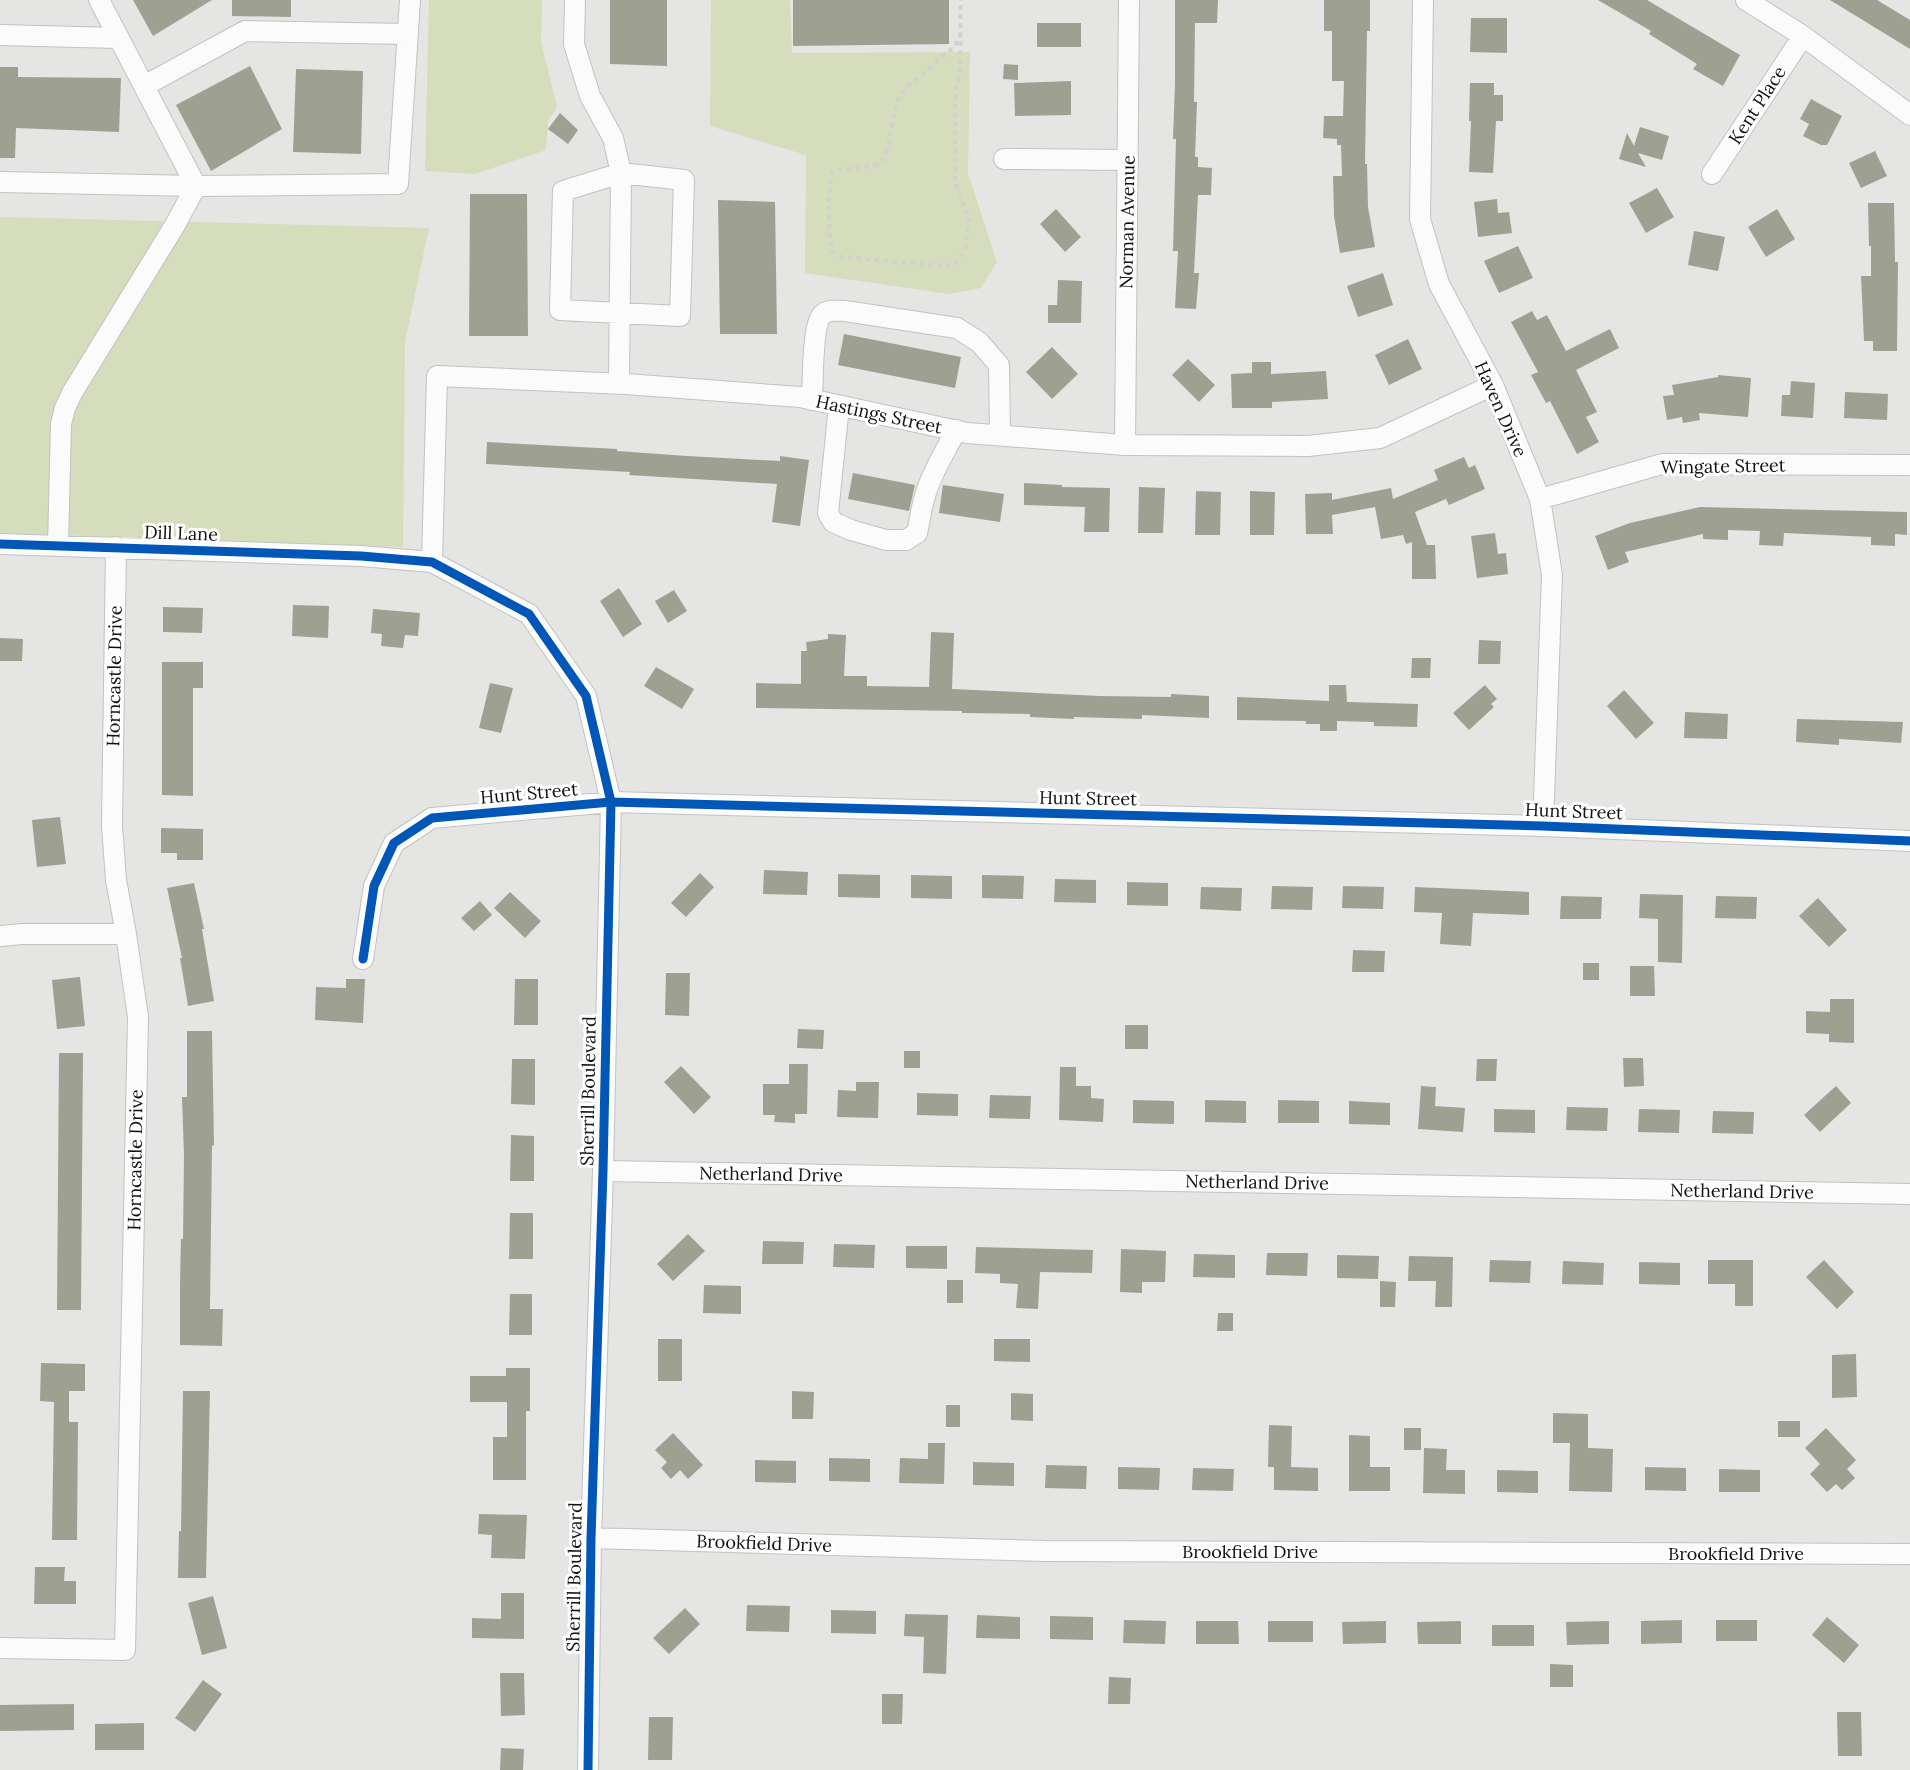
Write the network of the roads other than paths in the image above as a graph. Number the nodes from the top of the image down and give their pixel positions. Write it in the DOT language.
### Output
graph roads {
  1 [pos="99,0"];
  2 [pos="410,0"];
  3 [pos="575,0"];
  4 [pos="1129,0"];
  5 [pos="1423,0"];
  6 [pos="1746,0"];
  7 [pos="0,34"];
  8 [pos="408,34"];
  9 [pos="1803,36"];
  10 [pos="118,38"];
  11 [pos="144,86"];
  12 [pos="1910,115"];
  13 [pos="1004,159"];
  14 [pos="1128,160"];
  15 [pos="621,173"];
  16 [pos="1712,174"];
  17 [pos="0,182"];
  18 [pos="196,186"];
  19 [pos="620,313"];
  20 [pos="620,383"];
  21 [pos="1493,385"];
  22 [pos="812,400"];
  23 [pos="839,406"];
  24 [pos="956,430"];
  25 [pos="1000,435"];
  26 [pos="1125,445"];
  27 [pos="1910,465"];
  28 [pos="1540,499"];
  29 [pos="0,544"];
  30 [pos="58,546"];
  31 [pos="116,547"];
  32 [pos="361,556"];
  33 [pos="432,562"];
  34 [pos="611,802"];
  35 [pos="1543,826"];
  36 [pos="1910,841"];
  37 [pos="126,934"];
  38 [pos="0,936"];
  39 [pos="363,959"];
  40 [pos="603,1171"];
  41 [pos="1910,1194"];
  42 [pos="591,1538"];
  43 [pos="1910,1554"];
  44 [pos="0,1648"];
  45 [pos="588,1770"];
  1 -- 10 [label="street"];
  2 -- 8 [label="street"];
  3 -- 15 [label="street"];
  4 -- 14 [label="street, Norman Avenue"];
  5 -- 21 [label="street, Haven Drive"];
  6 -- 9 [label="street"];
  7 -- 10 [label="street"];
  8 -- 11 [label="street"];
  8 -- 18 [label="street"];
  9 -- 12 [label="street"];
  9 -- 16 [label="street, Kent Place"];
  10 -- 11 [label="street"];
  11 -- 18 [label="street"];
  13 -- 14 [label="street"];
  14 -- 26 [label="street, Norman Avenue"];
  15 -- 19 [label="street"];
  15 -- 19 [label="street"];
  15 -- 19 [label="street"];
  17 -- 18 [label="street"];
  18 -- 30 [label="street"];
  19 -- 20 [label="street"];
  20 -- 22 [label="street, Hastings Street"];
  20 -- 33 [label="street, Hastings Street"];
  21 -- 26 [label="street, Hastings Street"];
  21 -- 28 [label="street, Haven Drive"];
  22 -- 23 [label="street, Hastings Street"];
  22 -- 25 [label="street"];
  23 -- 24 [label="street, Hastings Street"];
  23 -- 24 [label="street"];
  24 -- 25 [label="street, Hastings Street"];
  25 -- 26 [label="street, Hastings Street"];
  27 -- 28 [label="street, Wingate Street"];
  28 -- 35 [label="street, Haven Drive"];
  29 -- 30 [label="street, Dill Lane"];
  30 -- 31 [label="street, Dill Lane"];
  31 -- 32 [label="street, Dill Lane"];
  31 -- 37 [label="street, Horncastle Drive"];
  32 -- 33 [label="street, Sherrill Boulevard"];
  33 -- 34 [label="street, Sherrill Boulevard"];
  34 -- 35 [label="street, Hunt Street"];
  34 -- 39 [label="street, Hunt Street"];
  34 -- 40 [label="street, Sherrill Boulevard"];
  35 -- 36 [label="street, Hunt Street"];
  37 -- 38 [label="street"];
  37 -- 44 [label="street, Horncastle Drive"];
  40 -- 41 [label="street, Netherland Drive"];
  40 -- 42 [label="street, Sherrill Boulevard"];
  42 -- 43 [label="street, Brookfield Drive"];
  42 -- 45 [label="street, Sherrill Boulevard"];
}
